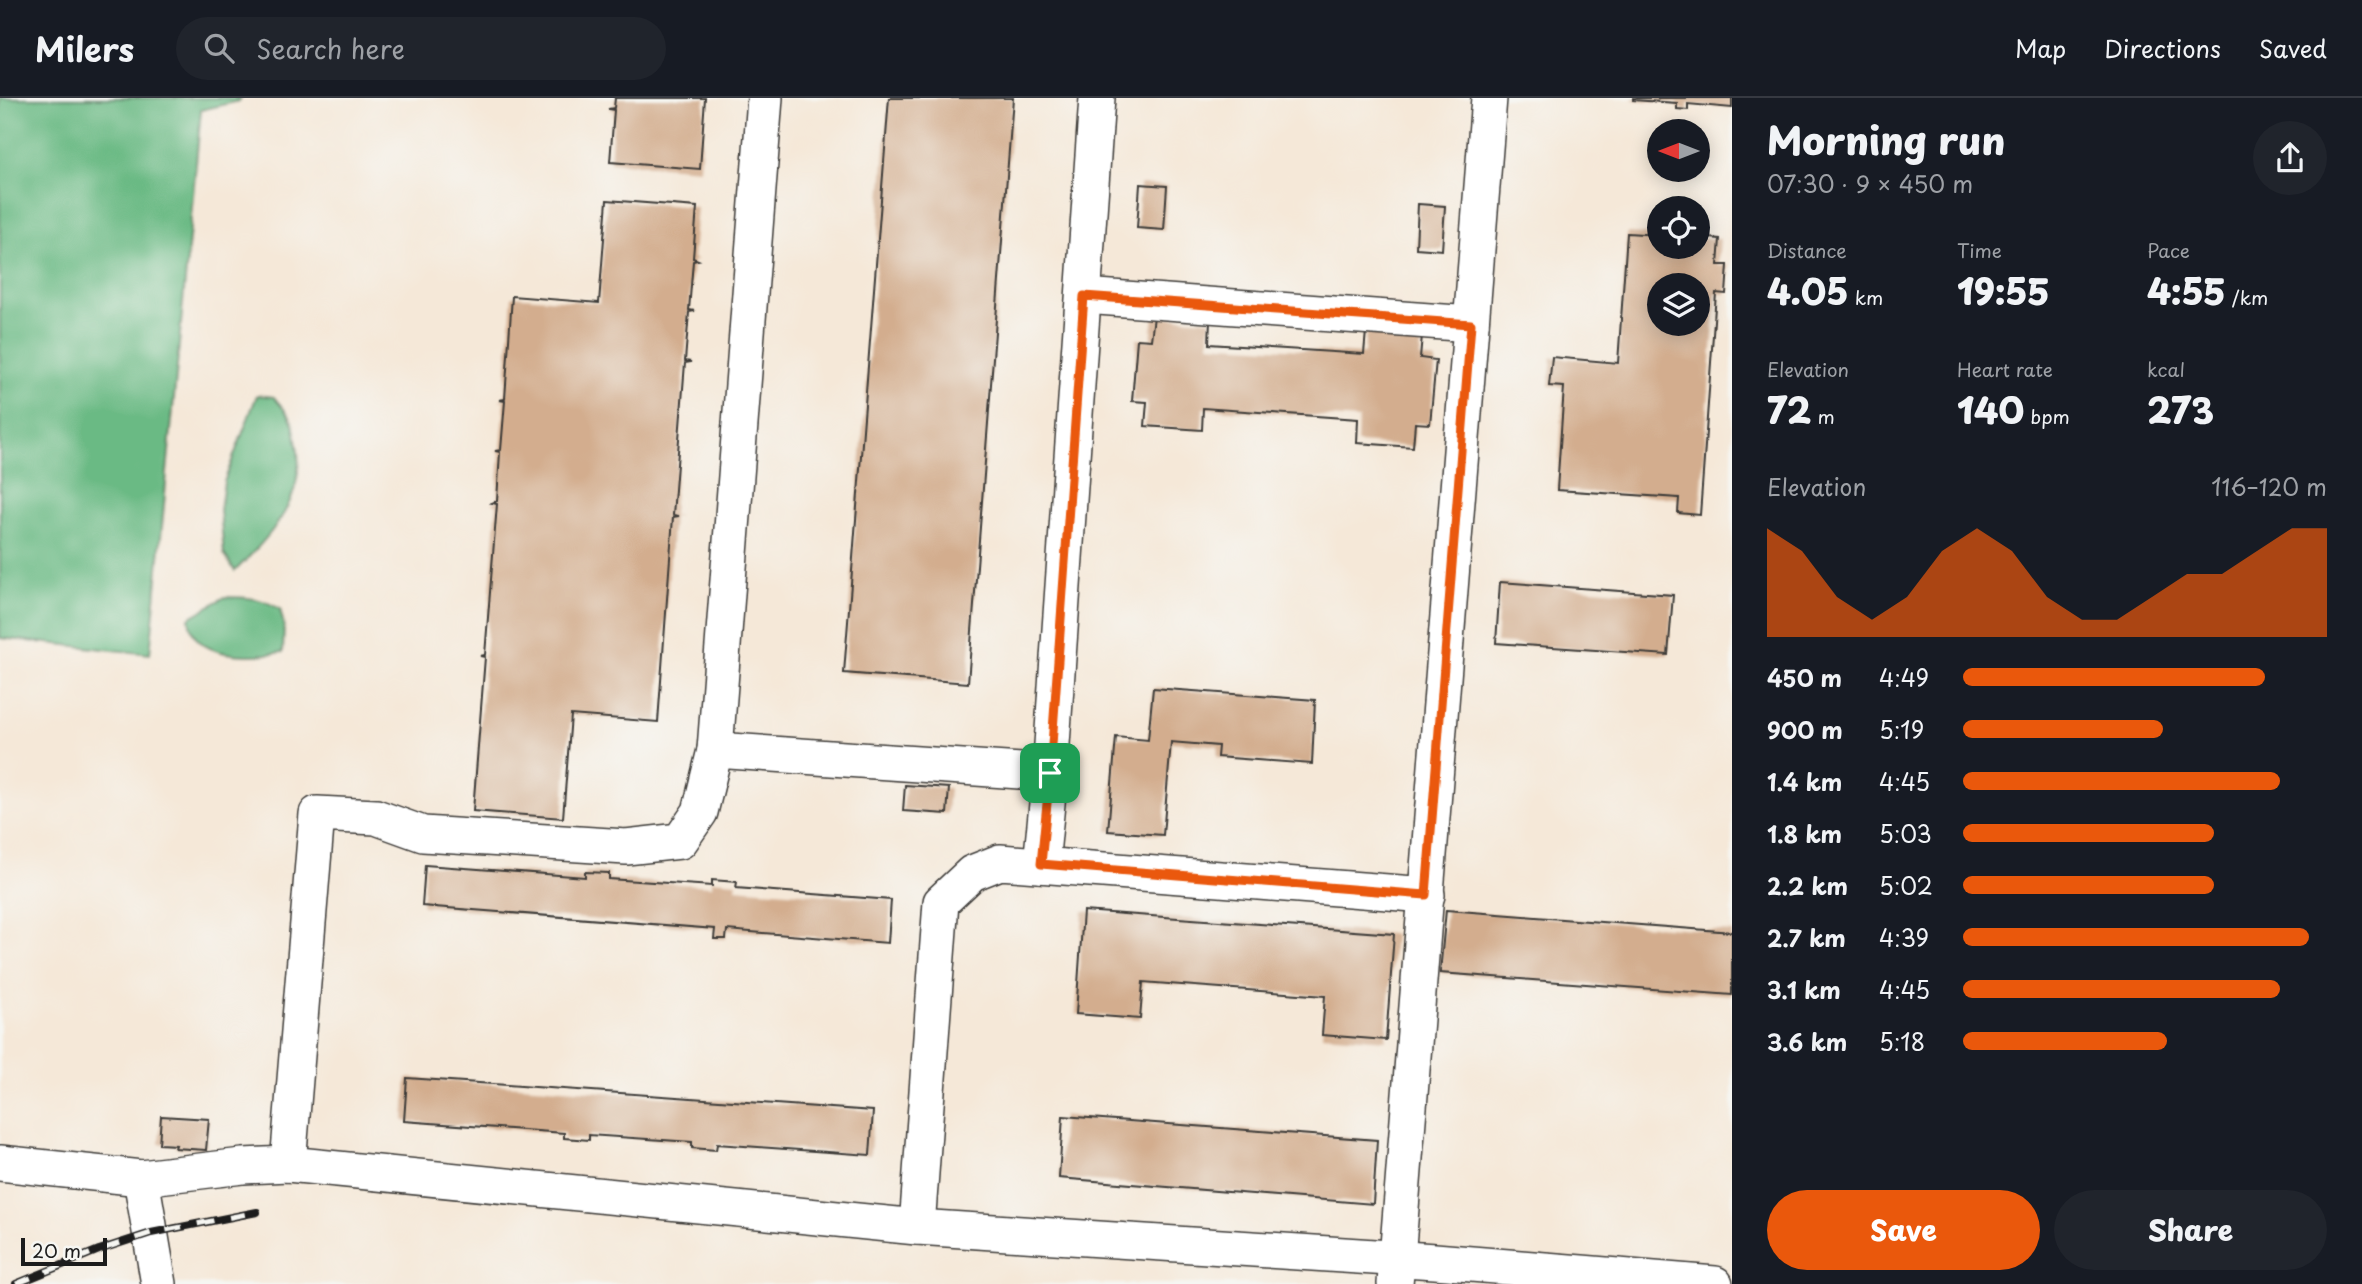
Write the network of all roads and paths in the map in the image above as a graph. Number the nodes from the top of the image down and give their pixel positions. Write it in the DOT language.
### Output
graph roads {
  1 [pos="765,98"];
  2 [pos="1097,98"];
  3 [pos="1489,98"];
  4 [pos="1084,296"];
  5 [pos="1471,324"];
  6 [pos="715,750"];
  7 [pos="1050,773"];
  8 [pos="1041,864"];
  9 [pos="1426,895"];
  10 [pos="0,1163"];
  11 [pos="288,1164"];
  12 [pos="141,1178"];
  13 [pos="917,1227"];
  14 [pos="1396,1272"];
  15 [pos="159,1284"];
  16 [pos="1715,1284"];
  1 -- 6 [label="lane"];
  2 -- 4 [label="lane"];
  3 -- 5 [label="lane"];
  4 -- 5 [label="lane"];
  4 -- 7 [label="lane"];
  5 -- 9 [label="lane"];
  6 -- 7 [label="lane"];
  6 -- 11 [label="lane"];
  7 -- 8 [label="lane"];
  8 -- 9 [label="lane"];
  8 -- 13 [label="lane"];
  9 -- 14 [label="lane"];
  10 -- 12 [label="lane"];
  11 -- 12 [label="lane"];
  11 -- 13 [label="lane"];
  12 -- 15 [label="lane"];
  13 -- 14 [label="lane"];
  14 -- 16 [label="lane"];
}
